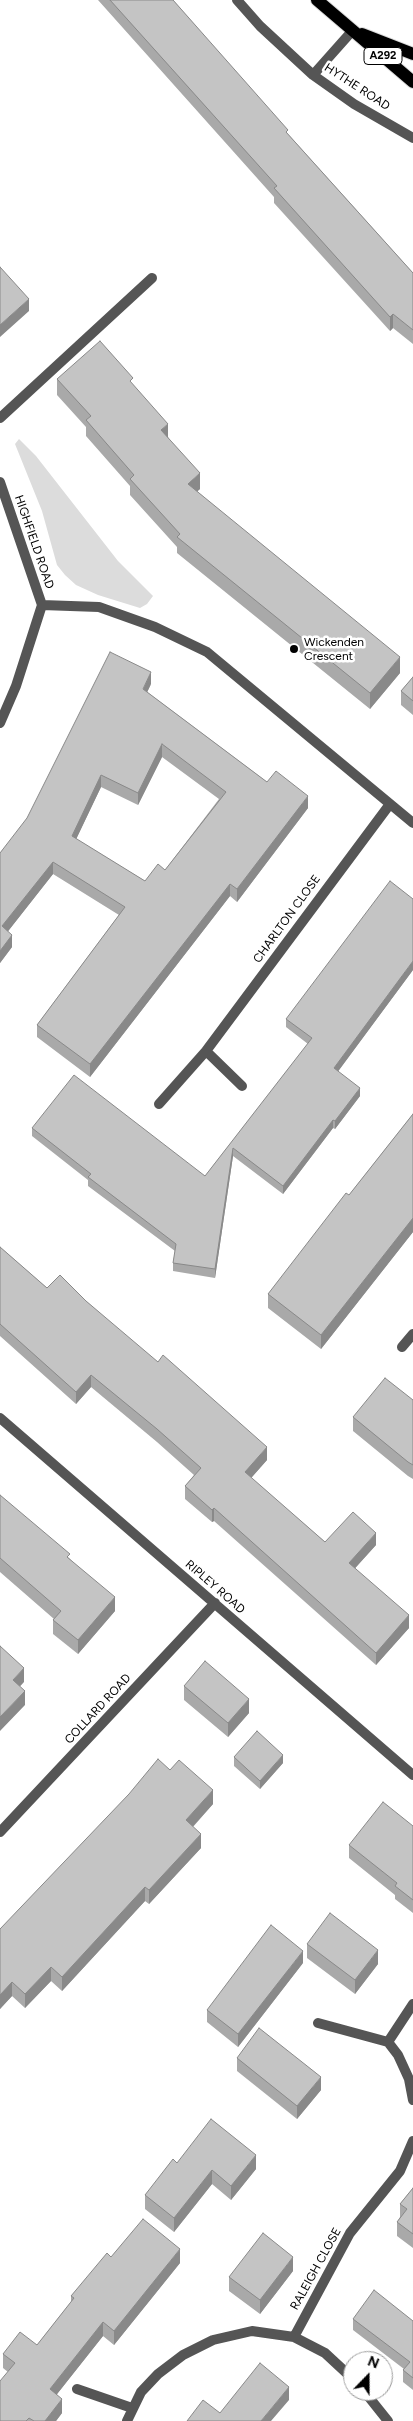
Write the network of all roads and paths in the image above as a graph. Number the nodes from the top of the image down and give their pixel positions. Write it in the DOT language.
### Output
graph roads {
  1 [pos="237,0"];
  2 [pos="317,0"];
  3 [pos="353,30"];
  4 [pos="413,54"];
  5 [pos="313,75"];
  6 [pos="413,82"];
  7 [pos="413,138"];
  8 [pos="152,278"];
  9 [pos="0,418"];
  10 [pos="0,482"];
  11 [pos="42,605"];
  12 [pos="0,723"];
  13 [pos="390,804"];
  14 [pos="413,823"];
  15 [pos="206,1051"];
  16 [pos="242,1086"];
  17 [pos="159,1104"];
  18 [pos="413,1334"];
  19 [pos="402,1347"];
  20 [pos="0,1418"];
  21 [pos="215,1603"];
  22 [pos="413,1775"];
  23 [pos="0,1832"];
  24 [pos="413,2004"];
  25 [pos="318,2024"];
  26 [pos="388,2042"];
  27 [pos="413,2100"];
  28 [pos="413,2141"];
  29 [pos="294,2337"];
  30 [pos="343,2370"];
  31 [pos="77,2388"];
  32 [pos="372,2401"];
  33 [pos="132,2408"];
  34 [pos="127,2421"];
  35 [pos="388,2421"];
  1 -- 5 [label="street, HYTHE ROAD"];
  2 -- 3 [label="main road, A292"];
  3 -- 4 [label="main road, A292"];
  3 -- 5 [label="street, HYTHE ROAD"];
  3 -- 6 [label="main road, A292"];
  5 -- 7 [label="street, HYTHE ROAD"];
  8 -- 9 [label="street"];
  10 -- 11 [label="street, HIGHFIELD ROAD"];
  11 -- 12 [label="street, HIGHFIELD ROAD"];
  11 -- 13 [label="street"];
  13 -- 14 [label="street"];
  13 -- 15 [label="street, CHARLTON CLOSE"];
  15 -- 16 [label="street"];
  15 -- 17 [label="street, CHARLTON CLOSE"];
  18 -- 19 [label="street"];
  20 -- 21 [label="street, RIPLEY ROAD"];
  21 -- 22 [label="street, RIPLEY ROAD"];
  21 -- 23 [label="street, COLLARD ROAD"];
  24 -- 26 [label="street"];
  25 -- 26 [label="street"];
  26 -- 27 [label="street"];
  28 -- 29 [label="street, RALEIGH CLOSE"];
  29 -- 30 [label="street"];
  29 -- 33 [label="street"];
  31 -- 33 [label="street"];
  32 -- 35 [label="street"];
  33 -- 34 [label="street"];
}
